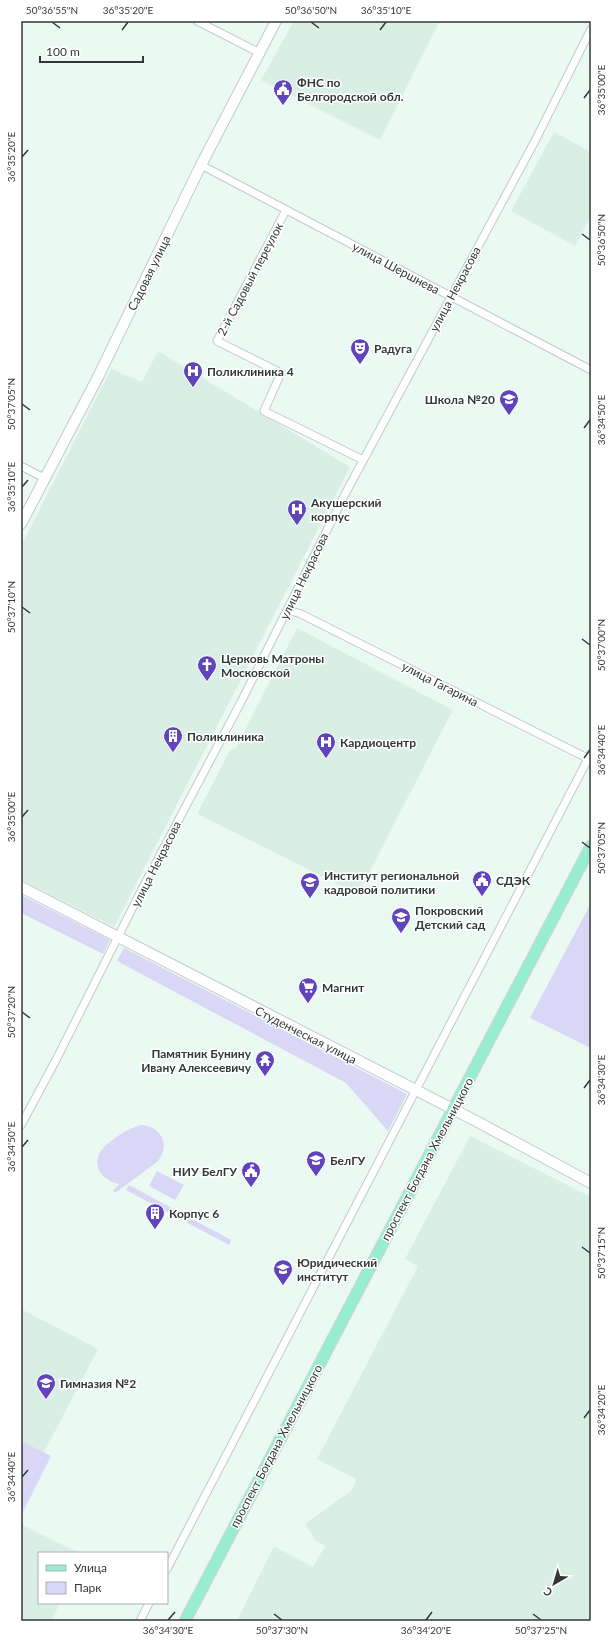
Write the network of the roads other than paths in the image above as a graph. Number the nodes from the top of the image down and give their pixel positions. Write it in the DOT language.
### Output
graph roads {
  1 [pos="196,21"];
  2 [pos="276,21"];
  3 [pos="591,29"];
  4 [pos="260,53"];
  5 [pos="201,165"];
  6 [pos="286,210"];
  7 [pos="451,296"];
  8 [pos="591,370"];
  9 [pos="363,460"];
  10 [pos="21,466"];
  11 [pos="44,478"];
  12 [pos="21,524"];
  13 [pos="288,610"];
  14 [pos="590,757"];
  15 [pos="591,846"];
  16 [pos="21,888"];
  17 [pos="118,938"];
  18 [pos="415,1091"];
  19 [pos="453,1110"];
  20 [pos="21,1125"];
  21 [pos="591,1183"];
  22 [pos="168,1567"];
  23 [pos="148,1604"];
  24 [pos="140,1621"];
  25 [pos="185,1621"];
  1 -- 4 [label="street"];
  2 -- 4 [label="main road, Садовая улица"];
  3 -- 7 [label="street, улица Некрасова"];
  4 -- 5 [label="main road, Садовая улица"];
  5 -- 6 [label="street, улица Шершнева"];
  5 -- 11 [label="main road, Садовая улица"];
  6 -- 7 [label="street, улица Шершнева"];
  6 -- 9 [label="street, 2-й Садовый переулок"];
  7 -- 8 [label="street, улица Шершнева"];
  7 -- 9 [label="street, улица Некрасова"];
  9 -- 13 [label="street, улица Некрасова"];
  10 -- 11 [label="street"];
  11 -- 12 [label="main road, Садовая улица"];
  13 -- 14 [label="street, улица Гагарина"];
  13 -- 17 [label="street, улица Некрасова"];
  14 -- 18 [label="street"];
  15 -- 19 [label="main road, проспект Богдана Хмельницкого"];
  16 -- 17 [label="main road, Студенческая улица"];
  17 -- 18 [label="main road, Студенческая улица"];
  17 -- 20 [label="street, улица Некрасова"];
  18 -- 19 [label="main road, Студенческая улица"];
  18 -- 22 [label="street"];
  19 -- 21 [label="main road, Студенческая улица"];
  19 -- 25 [label="main road, проспект Богдана Хмельницкого"];
  23 -- 24 [label="street"];
}
